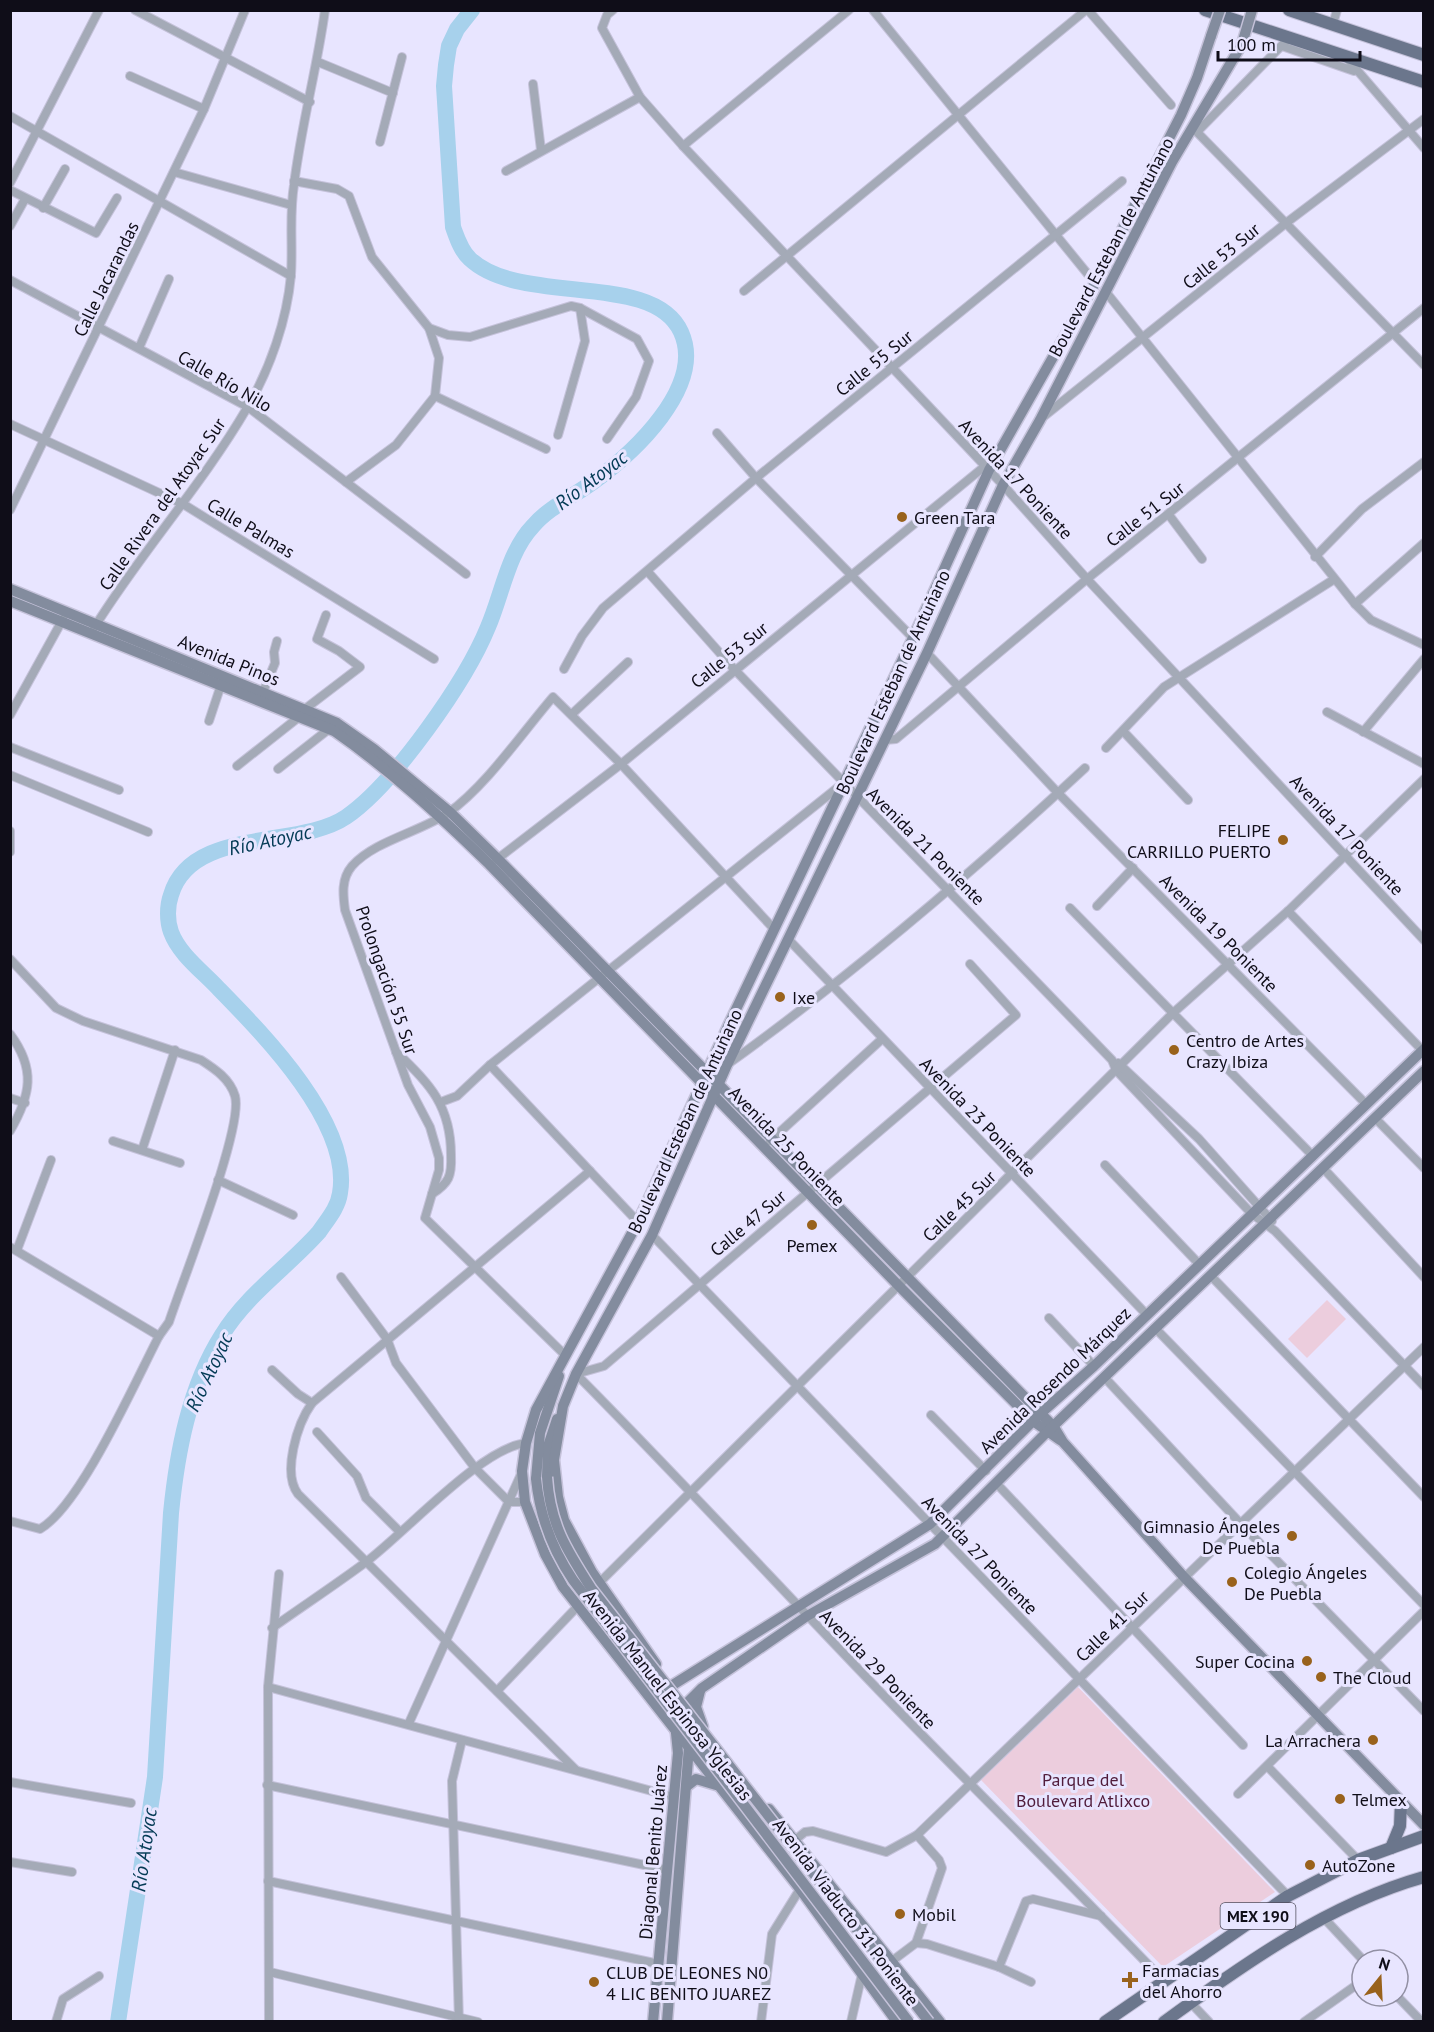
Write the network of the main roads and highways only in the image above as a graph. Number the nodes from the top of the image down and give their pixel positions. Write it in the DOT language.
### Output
graph roads {
  1 [pos="1205,10"];
  2 [pos="1220,10"];
  3 [pos="1252,10"];
  4 [pos="1289,10"];
  5 [pos="1424,55"];
  6 [pos="1424,82"];
  7 [pos="10,589"];
  8 [pos="10,601"];
  9 [pos="64,617"];
  10 [pos="94,628"];
  11 [pos="302,713"];
  12 [pos="372,752"];
  13 [pos="417,791"];
  14 [pos="494,861"];
  15 [pos="1423,1050"];
  16 [pos="708,1071"];
  17 [pos="1424,1071"];
  18 [pos="703,1082"];
  19 [pos="720,1083"];
  20 [pos="715,1094"];
  21 [pos="768,1142"];
  22 [pos="566,1356"];
  23 [pos="576,1374"];
  24 [pos="563,1406"];
  25 [pos="1037,1417"];
  26 [pos="1051,1429"];
  27 [pos="542,1478"];
  28 [pos="671,1686"];
  29 [pos="702,1688"];
  30 [pos="685,1705"];
  31 [pos="706,1730"];
  32 [pos="684,1739"];
  33 [pos="717,1785"];
  34 [pos="687,1786"];
  35 [pos="1401,1801"];
  36 [pos="1424,1824"];
  37 [pos="1424,1836"];
  38 [pos="1391,1848"];
  39 [pos="1424,1877"];
  40 [pos="919,1995"];
  41 [pos="895,2018"];
  42 [pos="653,2022"];
  43 [pos="667,2022"];
  44 [pos="909,2022"];
  45 [pos="929,2022"];
  46 [pos="940,2022"];
  47 [pos="1105,2022"];
  48 [pos="1164,2022"];
  1 -- 6 [label="main road"];
  2 -- 16 [label="main road, Boulevard Esteban de Antuñano, bridge"];
  3 -- 19 [label="main road, Boulevard Esteban de Antuñano, bridge"];
  4 -- 5 [label="main road"];
  7 -- 9 [label="main road, Avenida Pinos"];
  8 -- 9 [label="main road, Avenida Pinos"];
  9 -- 10 [label="main road, Avenida Pinos"];
  10 -- 11 [label="main road, Avenida Pinos"];
  10 -- 11 [label="main road, Avenida Pinos"];
  11 -- 12 [label="main road, Avenida Pinos"];
  11 -- 12 [label="main road, Avenida Pinos"];
  12 -- 13 [label="main road, Avenida Pinos"];
  13 -- 14 [label="main road, Avenida 25 Poniente"];
  14 -- 16 [label="main road, Avenida 25 Poniente"];
  14 -- 18 [label="main road, Avenida 25 Poniente"];
  15 -- 25 [label="main road, Avenida Rosendo Márquez"];
  16 -- 18 [label="main road, Boulevard Esteban de Antuñano"];
  16 -- 19 [label="main road, Avenida 25 Poniente"];
  17 -- 26 [label="main road, Avenida Rosendo Márquez"];
  18 -- 20 [label="main road, Avenida 25 Poniente"];
  18 -- 22 [label="main road, Boulevard Esteban de Antuñano"];
  19 -- 20 [label="main road, Boulevard Esteban de Antuñano"];
  19 -- 21 [label="main road, Avenida 25 Poniente"];
  20 -- 21 [label="main road, Avenida 25 Poniente"];
  20 -- 23 [label="main road, Boulevard Esteban de Antuñano"];
  21 -- 25 [label="main road, Avenida 25 Poniente"];
  22 -- 27 [label="main road, Avenida Viaducto 31 Poniente"];
  22 -- 32 [label="main road, Avenida Manuel Espinosa Yglesias"];
  23 -- 24 [label="main road, Avenida Manuel Espinosa Yglesias"];
  24 -- 27 [label="main road, Avenida Viaducto 31 Poniente"];
  24 -- 28 [label="main road, Avenida Manuel Espinosa Yglesias"];
  25 -- 26 [label="main road, Avenida 25 Poniente"];
  25 -- 28 [label="main road, Avenida Rosendo Márquez"];
  26 -- 29 [label="main road, Avenida Rosendo Márquez"];
  26 -- 35 [label="main road, Avenida 25 Poniente"];
  27 -- 44 [label="main road, Avenida Viaducto 31 Poniente, bridge"];
  27 -- 45 [label="main road, Avenida Viaducto 31 Poniente, bridge"];
  28 -- 30 [label="main road, Avenida Manuel Espinosa Yglesias"];
  28 -- 32 [label="main road, Diagonal Benito Juárez"];
  29 -- 30 [label="main road, Avenida Rosendo Márquez"];
  29 -- 31 [label="main road"];
  30 -- 31 [label="main road, Avenida Manuel Espinosa Yglesias"];
  30 -- 32 [label="main road, Diagonal Benito Juárez"];
  31 -- 32 [label="main road"];
  31 -- 40 [label="main road, Avenida Manuel Espinosa Yglesias"];
  32 -- 33 [label="main road, Avenida Manuel Espinosa Yglesias"];
  32 -- 34 [label="main road, Diagonal Benito Juárez"];
  32 -- 42 [label="main road, Diagonal Benito Juárez"];
  33 -- 34 [label="main road"];
  33 -- 41 [label="main road, Avenida Manuel Espinosa Yglesias"];
  34 -- 43 [label="main road, Diagonal Benito Juárez"];
  35 -- 36 [label="main road, Avenida 25 Poniente"];
  35 -- 38 [label="main road"];
  37 -- 38 [label="main road, MEX 190"];
  38 -- 47 [label="main road, MEX 190"];
  39 -- 48 [label="main road, MEX 190"];
  40 -- 41 [label="main road"];
  40 -- 46 [label="main road, Avenida Manuel Espinosa Yglesias"];
}
